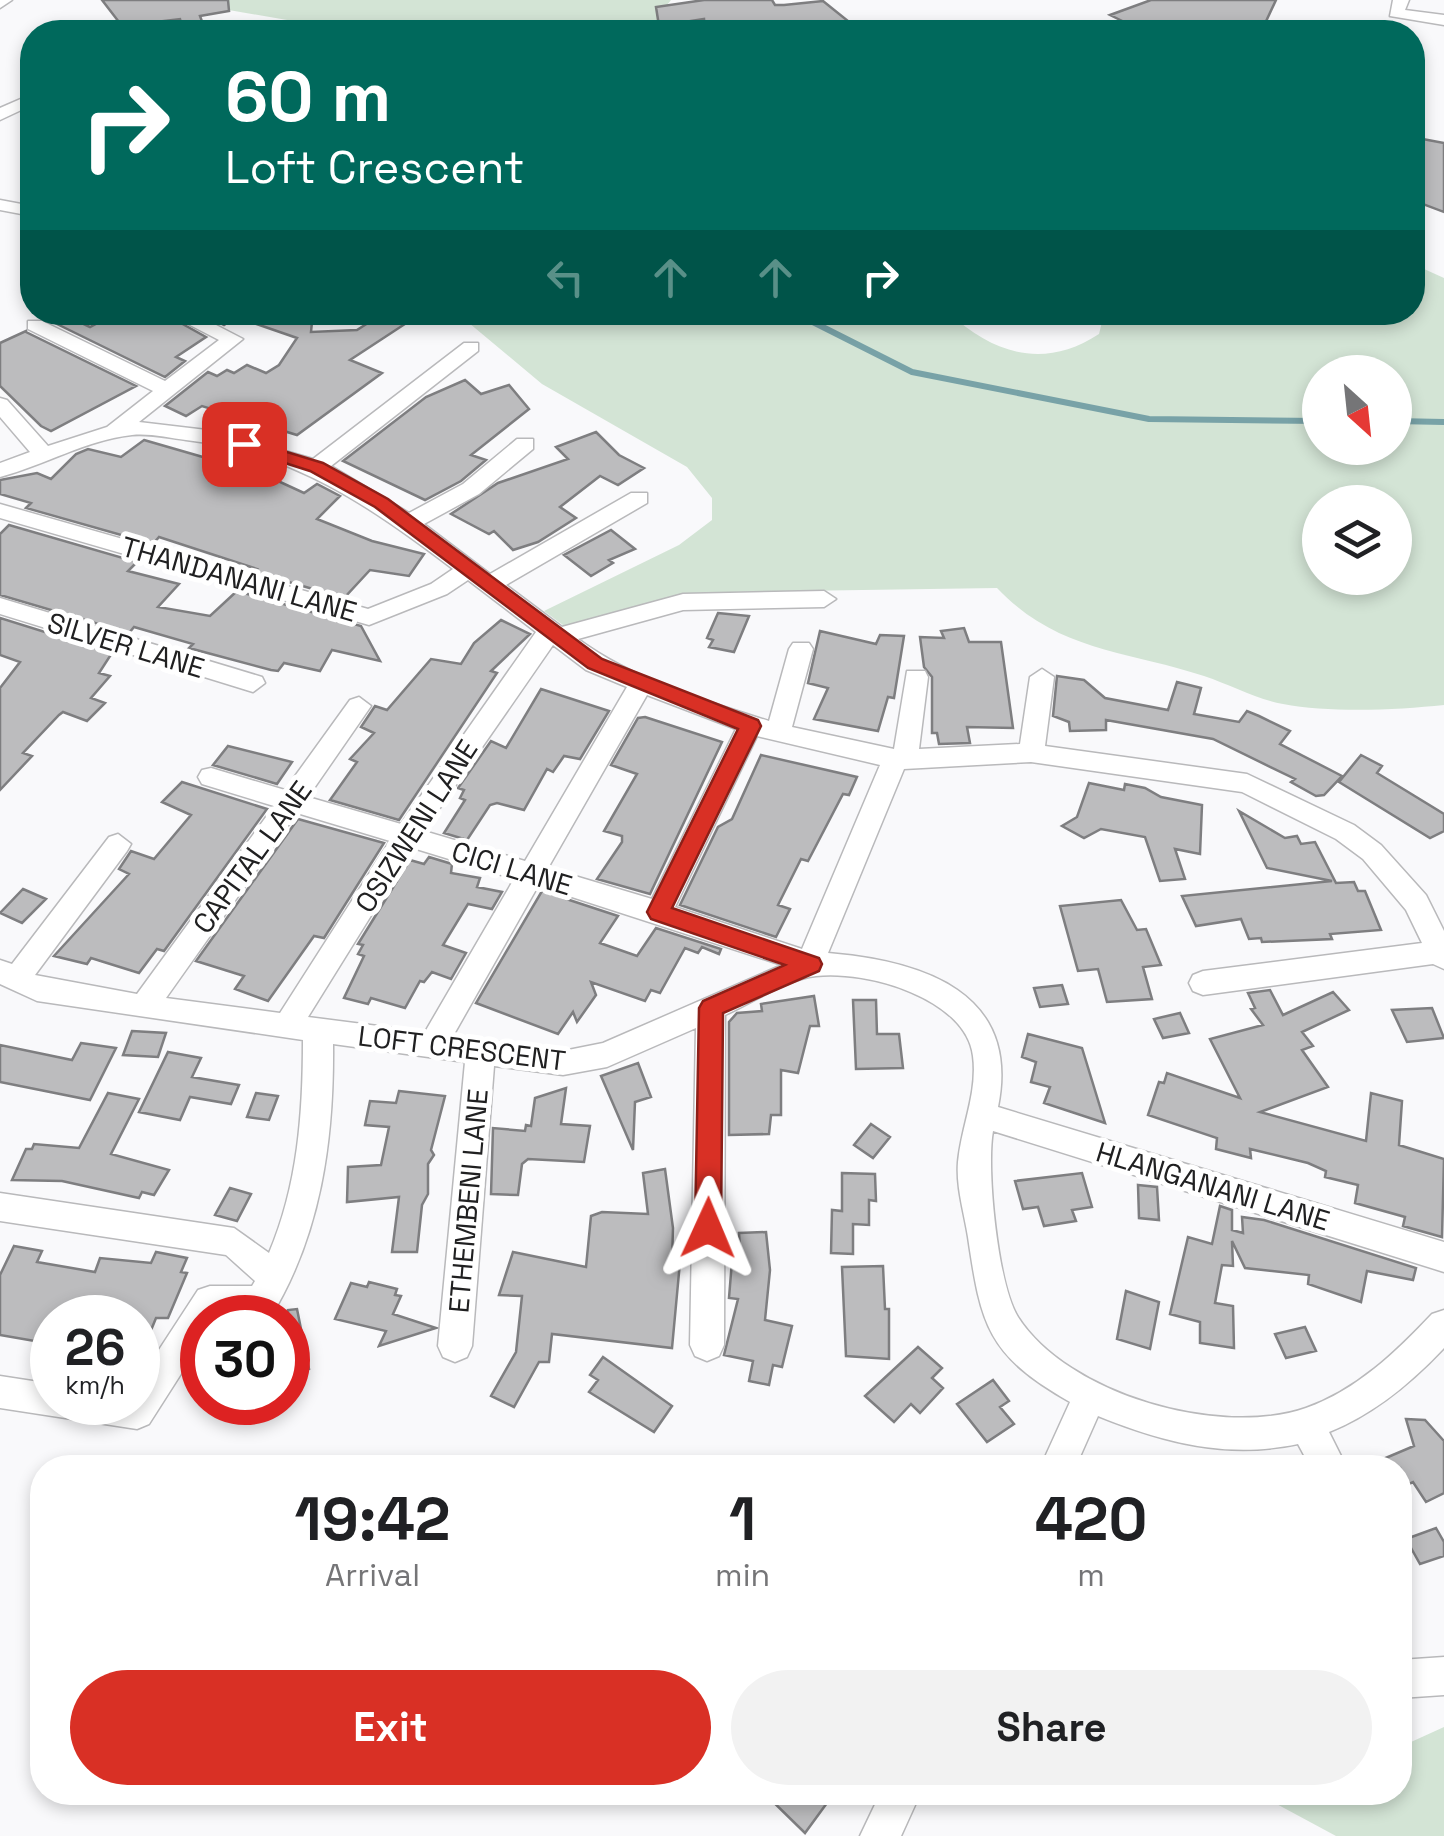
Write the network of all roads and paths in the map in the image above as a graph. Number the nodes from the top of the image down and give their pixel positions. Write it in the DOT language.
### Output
graph roads {
  1 [pos="1402,9"];
  2 [pos="1444,20"];
  3 [pos="35,325"];
  4 [pos="202,325"];
  5 [pos="471,347"];
  6 [pos="167,390"];
  7 [pos="0,404"];
  8 [pos="115,430"];
  9 [pos="524,444"];
  10 [pos="43,454"];
  11 [pos="316,467"];
  12 [pos="0,470"];
  13 [pos="639,498"];
  14 [pos="0,511"];
  15 [pos="409,523"];
  16 [pos="480,576"];
  17 [pos="824,599"];
  18 [pos="0,606"];
  19 [pos="552,634"];
  20 [pos="801,649"];
  21 [pos="916,677"];
  22 [pos="1042,677"];
  23 [pos="252,683"];
  24 [pos="641,684"];
  25 [pos="359,706"];
  26 [pos="750,726"];
  27 [pos="778,733"];
  28 [pos="1030,753"];
  29 [pos="900,759"];
  30 [pos="212,778"];
  31 [pos="293,800"];
  32 [pos="407,836"];
  33 [pos="118,844"];
  34 [pos="531,875"];
  35 [pos="659,912"];
  36 [pos="1440,942"];
  37 [pos="810,964"];
  38 [pos="8,976"];
  39 [pos="1202,983"];
  40 [pos="144,1007"];
  41 [pos="711,1008"];
  42 [pos="303,1028"];
  43 [pos="432,1046"];
  44 [pos="480,1055"];
  45 [pos="982,1115"];
  46 [pos="0,1207"];
  47 [pos="1444,1257"];
  48 [pos="261,1295"];
  49 [pos="264,1295"];
  50 [pos="1444,1325"];
  51 [pos="180,1345"];
  52 [pos="707,1345"];
  53 [pos="455,1346"];
  54 [pos="160,1376"];
  55 [pos="0,1392"];
  56 [pos="1090,1396"];
  57 [pos="30,1397"];
  58 [pos="1308,1428"];
  59 [pos="1063,1455"];
  60 [pos="1323,1455"];
  61 [pos="1444,1676"];
  62 [pos="1412,1678"];
  63 [pos="896,1805"];
  64 [pos="880,1836"];
  1 -- 2 [label="street"];
  3 -- 6 [label="street"];
  4 -- 6 [label="street"];
  5 -- 11 [label="street"];
  6 -- 8 [label="street"];
  7 -- 10 [label="street"];
  8 -- 10 [label="street"];
  8 -- 11 [label="street"];
  9 -- 15 [label="street"];
  10 -- 12 [label="street"];
  11 -- 15 [label="street"];
  13 -- 16 [label="street, THANDANANI LANE"];
  14 -- 16 [label="street, THANDANANI LANE"];
  15 -- 16 [label="street"];
  16 -- 19 [label="street"];
  17 -- 19 [label="street"];
  18 -- 23 [label="street, SILVER LANE"];
  19 -- 24 [label="street"];
  19 -- 32 [label="street, OSIZWENI LANE"];
  20 -- 27 [label="street"];
  21 -- 29 [label="street"];
  22 -- 28 [label="street"];
  24 -- 26 [label="street"];
  24 -- 34 [label="street"];
  25 -- 31 [label="street, CAPITAL LANE"];
  26 -- 27 [label="street"];
  26 -- 35 [label="street"];
  27 -- 29 [label="street"];
  28 -- 29 [label="street"];
  28 -- 36 [label="street"];
  29 -- 37 [label="street"];
  30 -- 31 [label="street, CICI LANE"];
  31 -- 32 [label="street, CICI LANE"];
  31 -- 40 [label="street, CAPITAL LANE"];
  32 -- 34 [label="street, CICI LANE"];
  32 -- 42 [label="street, OSIZWENI LANE"];
  33 -- 38 [label="street"];
  34 -- 35 [label="street, CICI LANE"];
  34 -- 43 [label="street"];
  35 -- 37 [label="street, CICI LANE"];
  36 -- 39 [label="street"];
  37 -- 41 [label="street, LOFT CRESCENT"];
  37 -- 45 [label="street"];
  38 -- 40 [label="street, LOFT CRESCENT"];
  40 -- 42 [label="street, LOFT CRESCENT"];
  41 -- 44 [label="street, LOFT CRESCENT"];
  41 -- 52 [label="street"];
  42 -- 43 [label="street, LOFT CRESCENT"];
  42 -- 49 [label="street"];
  43 -- 44 [label="street, LOFT CRESCENT"];
  44 -- 53 [label="street, ETHEMBENI LANE"];
  45 -- 47 [label="street, HLANGANANI LANE"];
  45 -- 56 [label="street"];
  46 -- 48 [label="street"];
  50 -- 58 [label="street"];
  51 -- 54 [label="street"];
  55 -- 57 [label="street"];
  56 -- 58 [label="street"];
  56 -- 59 [label="street"];
  58 -- 60 [label="street"];
  61 -- 62 [label="street"];
  63 -- 64 [label="street"];
}
